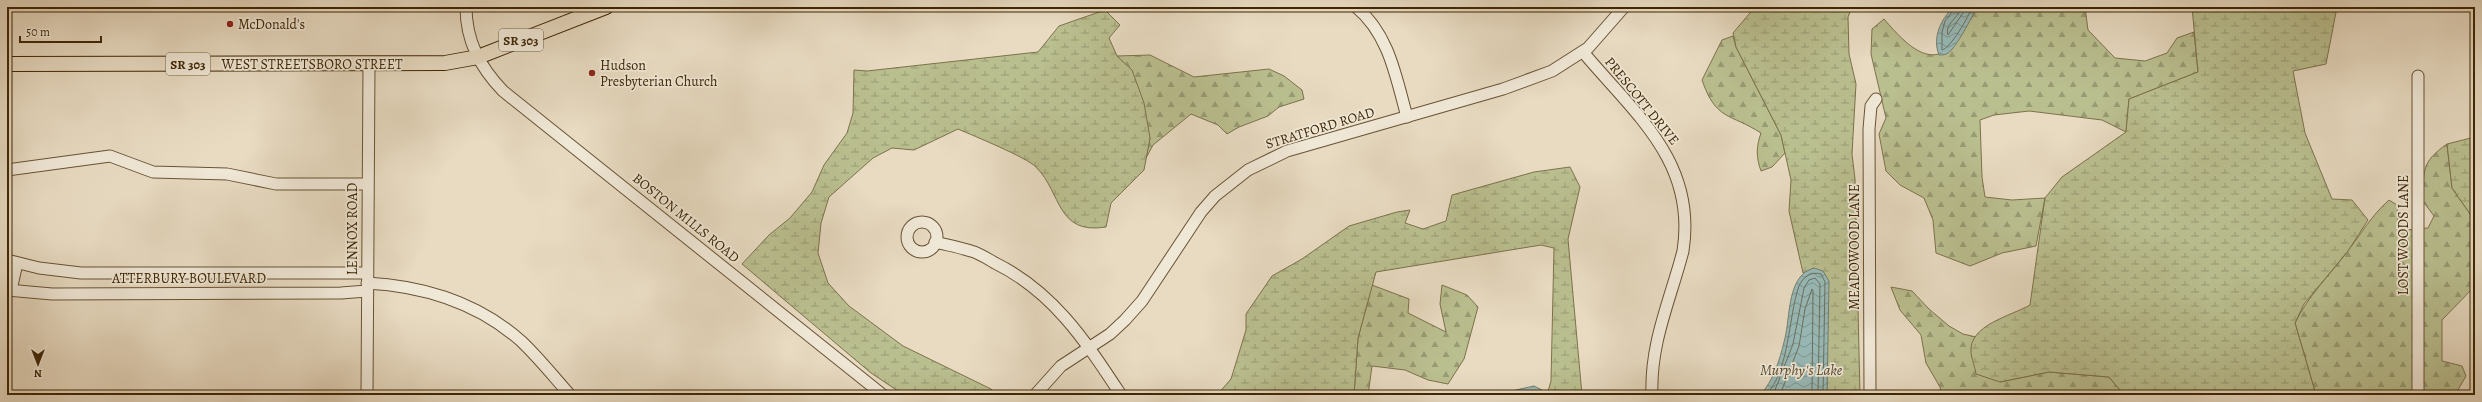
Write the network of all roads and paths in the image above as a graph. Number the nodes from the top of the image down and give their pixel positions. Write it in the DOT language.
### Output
graph roads {
  1 [pos="466,7"];
  2 [pos="606,7"];
  3 [pos="1356,7"];
  4 [pos="1624,7"];
  5 [pos="1583,52"];
  6 [pos="478,57"];
  7 [pos="7,64"];
  8 [pos="369,64"];
  9 [pos="2418,76"];
  10 [pos="1876,99"];
  11 [pos="1407,117"];
  12 [pos="7,170"];
  13 [pos="367,184"];
  14 [pos="936,242"];
  15 [pos="12,261"];
  16 [pos="367,282"];
  17 [pos="9,290"];
  18 [pos="1089,347"];
  19 [pos="367,395"];
  20 [pos="570,395"];
  21 [pos="883,395"];
  22 [pos="1035,395"];
  23 [pos="1121,395"];
  24 [pos="1652,395"];
  25 [pos="1870,395"];
  26 [pos="2418,395"];
  1 -- 6 [label="street, BOSTON MILLS ROAD"];
  2 -- 6 [label="main road, WEST STREETSBORO STREET / SR 303"];
  3 -- 11 [label="street"];
  4 -- 5 [label="street"];
  5 -- 11 [label="street, STRATFORD ROAD"];
  5 -- 24 [label="street, PRESCOTT DRIVE"];
  6 -- 8 [label="main road, WEST STREETSBORO STREET / SR 303"];
  6 -- 21 [label="street, BOSTON MILLS ROAD"];
  7 -- 8 [label="main road, WEST STREETSBORO STREET / SR 303"];
  8 -- 13 [label="street, LENNOX ROAD"];
  9 -- 26 [label="street, LOST WOODS LANE"];
  10 -- 25 [label="street, MEADOWOOD LANE"];
  11 -- 18 [label="street, STRATFORD ROAD"];
  12 -- 13 [label="street"];
  13 -- 16 [label="street, LENNOX ROAD"];
  14 -- 18 [label="street"];
  15 -- 16 [label="street, ATTERBURY BOULEVARD"];
  15 -- 17 [label="street, ATTERBURY BOULEVARD"];
  16 -- 17 [label="street, ATTERBURY BOULEVARD"];
  16 -- 19 [label="street, LENNOX ROAD"];
  16 -- 20 [label="street, ATTERBURY BOULEVARD"];
  18 -- 22 [label="street, STRATFORD ROAD"];
  18 -- 23 [label="street"];
}
